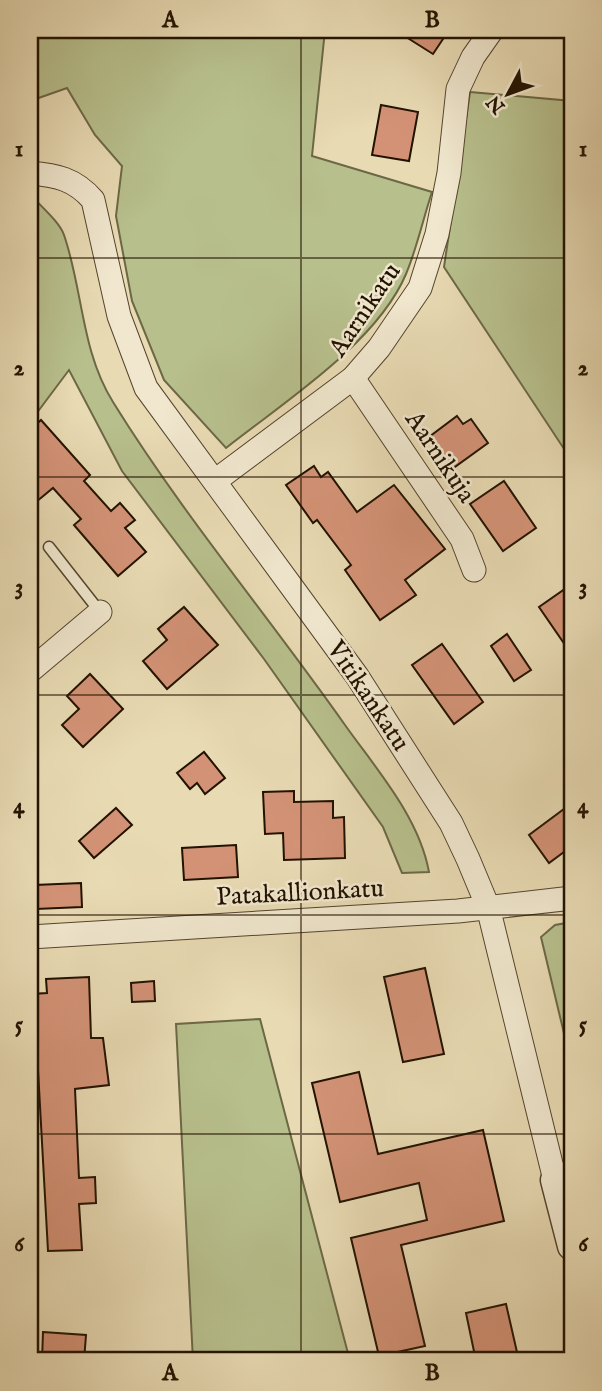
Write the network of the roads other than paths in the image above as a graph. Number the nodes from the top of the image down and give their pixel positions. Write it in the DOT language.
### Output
graph roads {
  1 [pos="492,30"];
  2 [pos="30,173"];
  3 [pos="354,379"];
  4 [pos="215,481"];
  5 [pos="49,547"];
  6 [pos="474,570"];
  7 [pos="100,612"];
  8 [pos="30,671"];
  9 [pos="572,898"];
  10 [pos="488,907"];
  11 [pos="30,937"];
  12 [pos="563,1177"];
  13 [pos="572,1246"];
  1 -- 3 [label="street, Aarnikatu"];
  2 -- 4 [label="street, Vitikankatu"];
  3 -- 4 [label="street, Aarnikatu"];
  3 -- 6 [label="street, Aarnikuja"];
  4 -- 10 [label="street, Vitikankatu"];
  5 -- 7 [label="lane"];
  7 -- 8 [label="street"];
  9 -- 10 [label="street, Patakallionkatu"];
  10 -- 11 [label="street, Patakallionkatu"];
  10 -- 12 [label="street, Vitikankatu"];
  12 -- 13 [label="street, Vitikankatu"];
}
